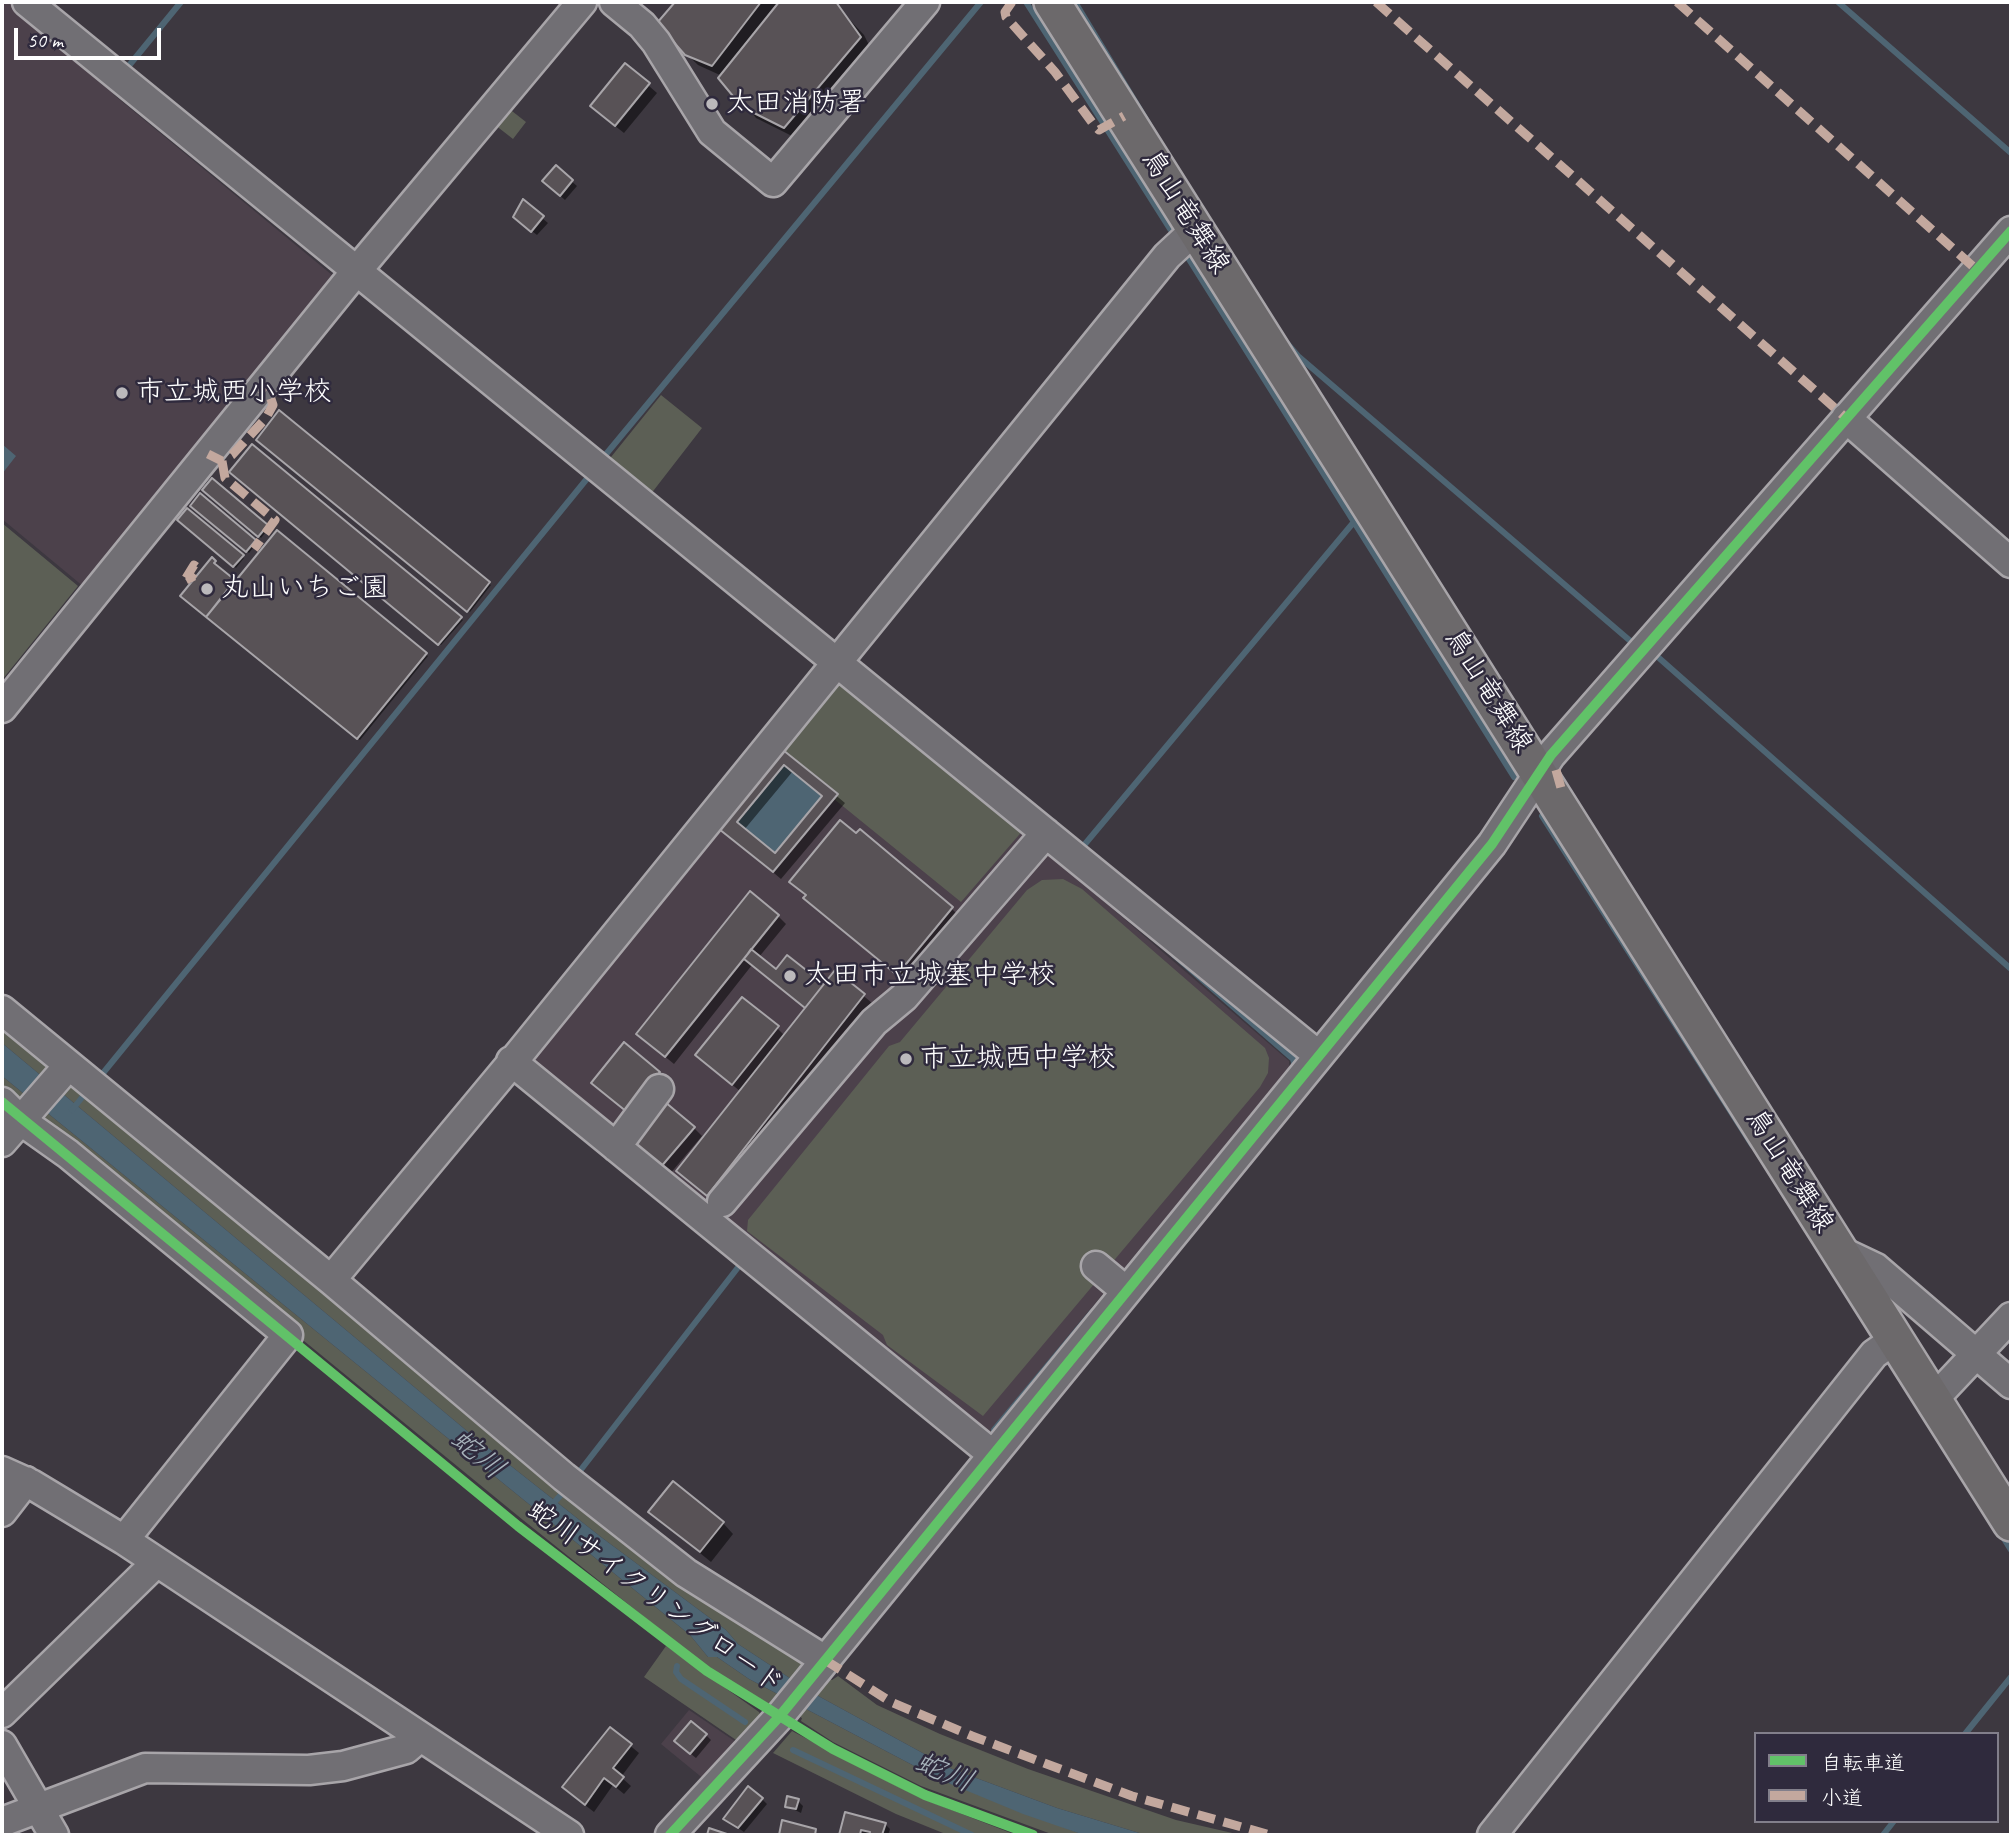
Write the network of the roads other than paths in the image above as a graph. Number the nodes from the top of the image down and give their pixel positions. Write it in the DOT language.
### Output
graph roads {
  1 [pos="27,2"];
  2 [pos="582,2"];
  3 [pos="604,2"];
  4 [pos="614,2"];
  5 [pos="925,2"];
  6 [pos="1052,2"];
  7 [pos="503,98"];
  8 [pos="1196,229"];
  9 [pos="2011,231"];
  10 [pos="356,272"];
  11 [pos="1846,418"];
  12 [pos="2011,563"];
  13 [pos="837,661"];
  14 [pos="2,708"];
  15 [pos="1540,773"];
  16 [pos="1046,833"];
  17 [pos="2,1010"];
  18 [pos="1318,1055"];
  19 [pos="515,1058"];
  20 [pos="66,1067"];
  21 [pos="659,1089"];
  22 [pos="16,1113"];
  23 [pos="2,1142"];
  24 [pos="616,1147"];
  25 [pos="722,1202"];
  26 [pos="1838,1250"];
  27 [pos="331,1280"];
  28 [pos="2011,1317"];
  29 [pos="1894,1340"];
  30 [pos="1977,1354"];
  31 [pos="2011,1384"];
  32 [pos="1933,1400"];
  33 [pos="992,1454"];
  34 [pos="14,1476"];
  35 [pos="2,1512"];
  36 [pos="2011,1523"];
  37 [pos="124,1540"];
  38 [pos="157,1562"];
  39 [pos="823,1663"];
  40 [pos="2,1713"];
  41 [pos="419,1737"];
  42 [pos="2,1745"];
  43 [pos="39,1810"];
  44 [pos="3,1821"];
  45 [pos="54,1835"];
  46 [pos="569,1835"];
  47 [pos="670,1835"];
  48 [pos="1492,1835"];
  1 -- 10 [label="street"];
  2 -- 7 [label="street"];
  3 -- 7 [label="street"];
  4 -- 5 [label="street"];
  6 -- 8 [label="main road, 鳥山竜舞線"];
  7 -- 10 [label="street"];
  8 -- 13 [label="street"];
  8 -- 15 [label="main road, 鳥山竜舞線"];
  9 -- 11 [label="street"];
  10 -- 13 [label="street"];
  10 -- 14 [label="street"];
  11 -- 12 [label="street"];
  11 -- 15 [label="street"];
  13 -- 16 [label="street"];
  13 -- 19 [label="street"];
  15 -- 18 [label="street"];
  15 -- 26 [label="main road, 鳥山竜舞線"];
  16 -- 18 [label="street"];
  16 -- 25 [label="street"];
  17 -- 20 [label="street"];
  18 -- 33 [label="street"];
  19 -- 24 [label="street"];
  19 -- 27 [label="street"];
  20 -- 22 [label="street"];
  20 -- 27 [label="street"];
  21 -- 24 [label="street"];
  22 -- 23 [label="street"];
  22 -- 37 [label="street"];
  24 -- 33 [label="street"];
  26 -- 29 [label="main road, 鳥山竜舞線"];
  26 -- 30 [label="street"];
  27 -- 39 [label="street"];
  28 -- 30 [label="street"];
  29 -- 32 [label="main road, 鳥山竜舞線"];
  29 -- 48 [label="street"];
  30 -- 31 [label="street"];
  30 -- 32 [label="street"];
  32 -- 36 [label="main road, 鳥山竜舞線"];
  33 -- 39 [label="street"];
  34 -- 35 [label="street"];
  34 -- 37 [label="street"];
  37 -- 38 [label="street"];
  38 -- 40 [label="street"];
  38 -- 41 [label="street"];
  39 -- 47 [label="street"];
  41 -- 43 [label="street"];
  41 -- 46 [label="street"];
  42 -- 43 [label="street"];
  43 -- 44 [label="street"];
  43 -- 45 [label="street"];
}
